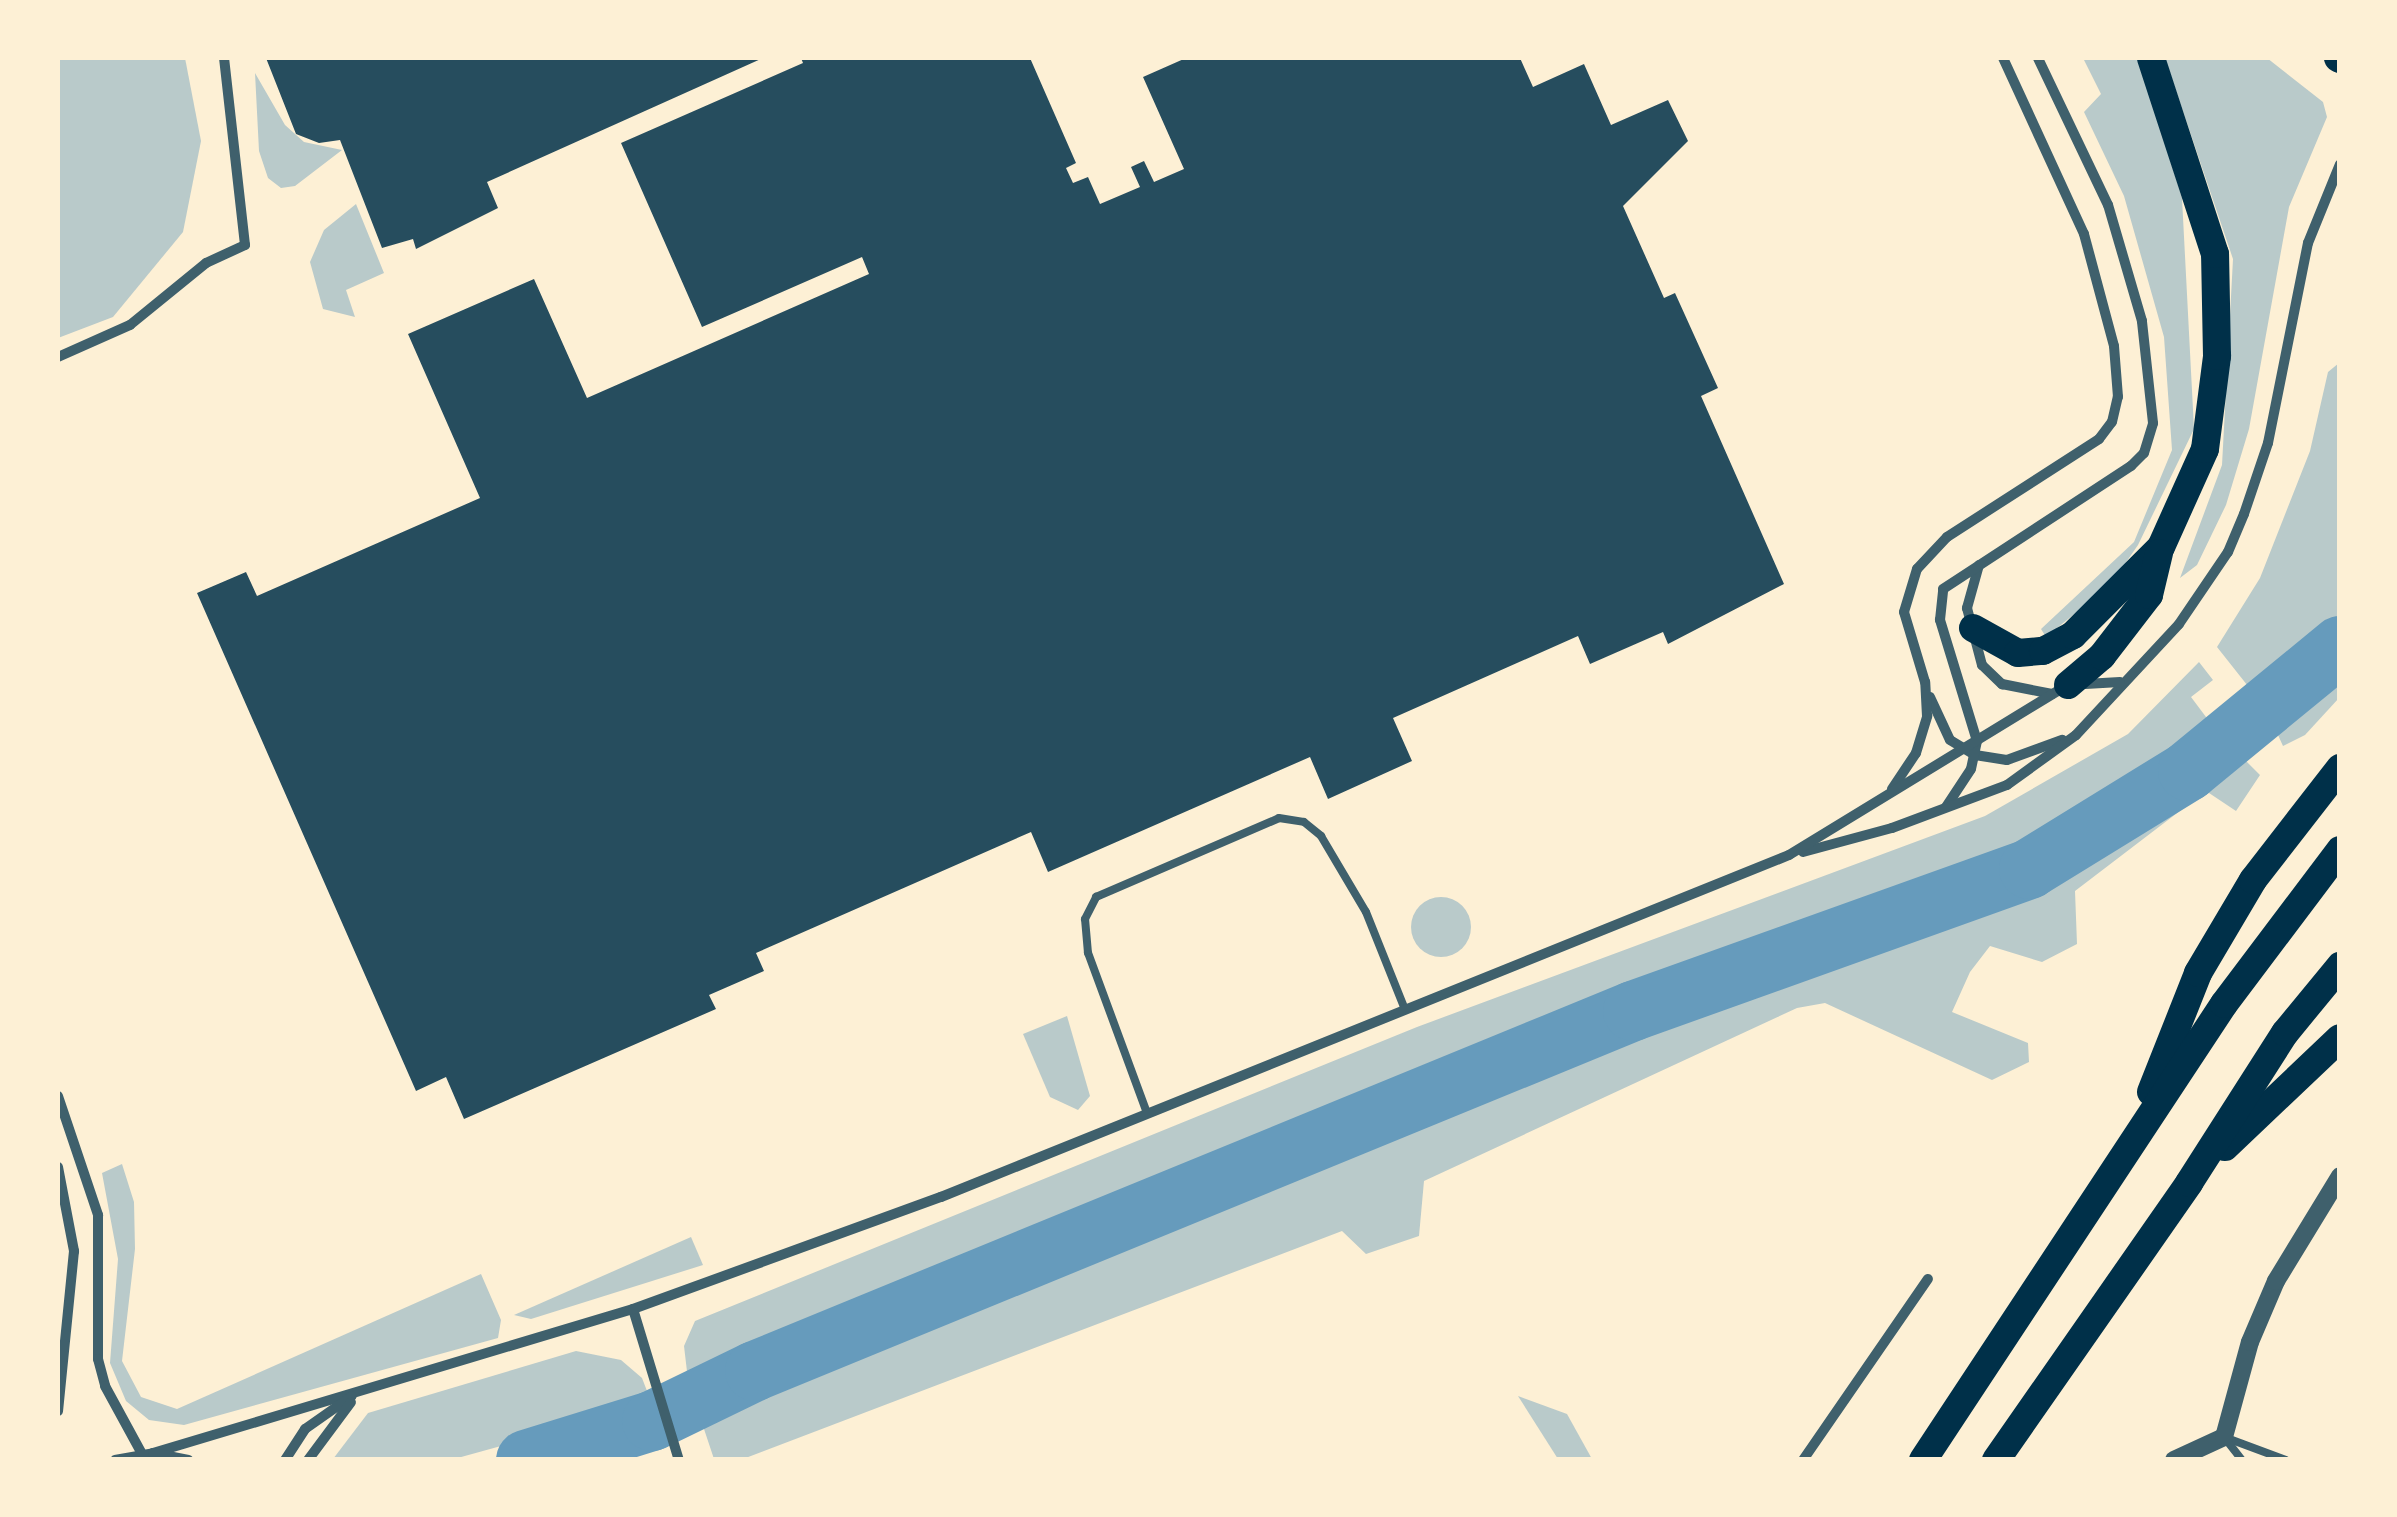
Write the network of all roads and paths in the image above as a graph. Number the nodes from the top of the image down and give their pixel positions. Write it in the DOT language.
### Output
graph roads {
  1 [pos="224,58"];
  2 [pos="2003,58"];
  3 [pos="2038,58"];
  4 [pos="2152,58"];
  5 [pos="2340,164"];
  6 [pos="58,357"];
  7 [pos="2161,547"];
  8 [pos="1980,564"];
  9 [pos="1973,628"];
  10 [pos="1925,682"];
  11 [pos="2120,682"];
  12 [pos="2061,690"];
  13 [pos="2076,734"];
  14 [pos="1977,742"];
  15 [pos="1970,752"];
  16 [pos="2340,768"];
  17 [pos="1886,795"];
  18 [pos="1945,808"];
  19 [pos="2340,850"];
  20 [pos="1789,856"];
  21 [pos="2340,966"];
  22 [pos="1404,1008"];
  23 [pos="2340,1038"];
  24 [pos="58,1096"];
  25 [pos="1147,1114"];
  26 [pos="2133,1140"];
  27 [pos="58,1166"];
  28 [pos="2340,1176"];
  29 [pos="2189,1184"];
  30 [pos="1928,1279"];
  31 [pos="634,1309"];
  32 [pos="362,1390"];
  33 [pos="58,1411"];
  34 [pos="2224,1437"];
  35 [pos="148,1453"];
  36 [pos="115,1460"];
  37 [pos="188,1460"];
  38 [pos="285,1460"];
  39 [pos="308,1460"];
  40 [pos="679,1460"];
  41 [pos="1802,1460"];
  42 [pos="1923,1460"];
  43 [pos="1996,1460"];
  44 [pos="2174,1460"];
  45 [pos="2242,1460"];
  46 [pos="2286,1460"];
  1 -- 6 [label="street"];
  2 -- 10 [label="street"];
  3 -- 8 [label="street"];
  4 -- 7 [label="highway"];
  5 -- 11 [label="street"];
  7 -- 9 [label="highway"];
  7 -- 12 [label="highway"];
  8 -- 9 [label="street"];
  8 -- 14 [label="street"];
  9 -- 12 [label="street"];
  10 -- 15 [label="street"];
  10 -- 17 [label="street"];
  11 -- 12 [label="street"];
  11 -- 13 [label="street"];
  12 -- 14 [label="street"];
  13 -- 15 [label="street"];
  13 -- 18 [label="street"];
  14 -- 15 [label="street"];
  15 -- 17 [label="street"];
  15 -- 18 [label="street"];
  16 -- 26 [label="highway"];
  17 -- 20 [label="street"];
  18 -- 20 [label="street"];
  19 -- 26 [label="highway"];
  20 -- 22 [label="street"];
  21 -- 29 [label="highway"];
  22 -- 25 [label="street"];
  22 -- 25 [label="lane"];
  23 -- 29 [label="highway"];
  24 -- 35 [label="street"];
  25 -- 31 [label="street"];
  26 -- 42 [label="highway"];
  27 -- 33 [label="street"];
  28 -- 34 [label="street"];
  29 -- 43 [label="highway"];
  30 -- 41 [label="street"];
  31 -- 32 [label="street"];
  31 -- 40 [label="street"];
  32 -- 35 [label="street"];
  32 -- 38 [label="street"];
  32 -- 39 [label="street"];
  34 -- 44 [label="street"];
  34 -- 45 [label="lane"];
  34 -- 46 [label="lane"];
  35 -- 36 [label="street"];
  35 -- 37 [label="street"];
}
